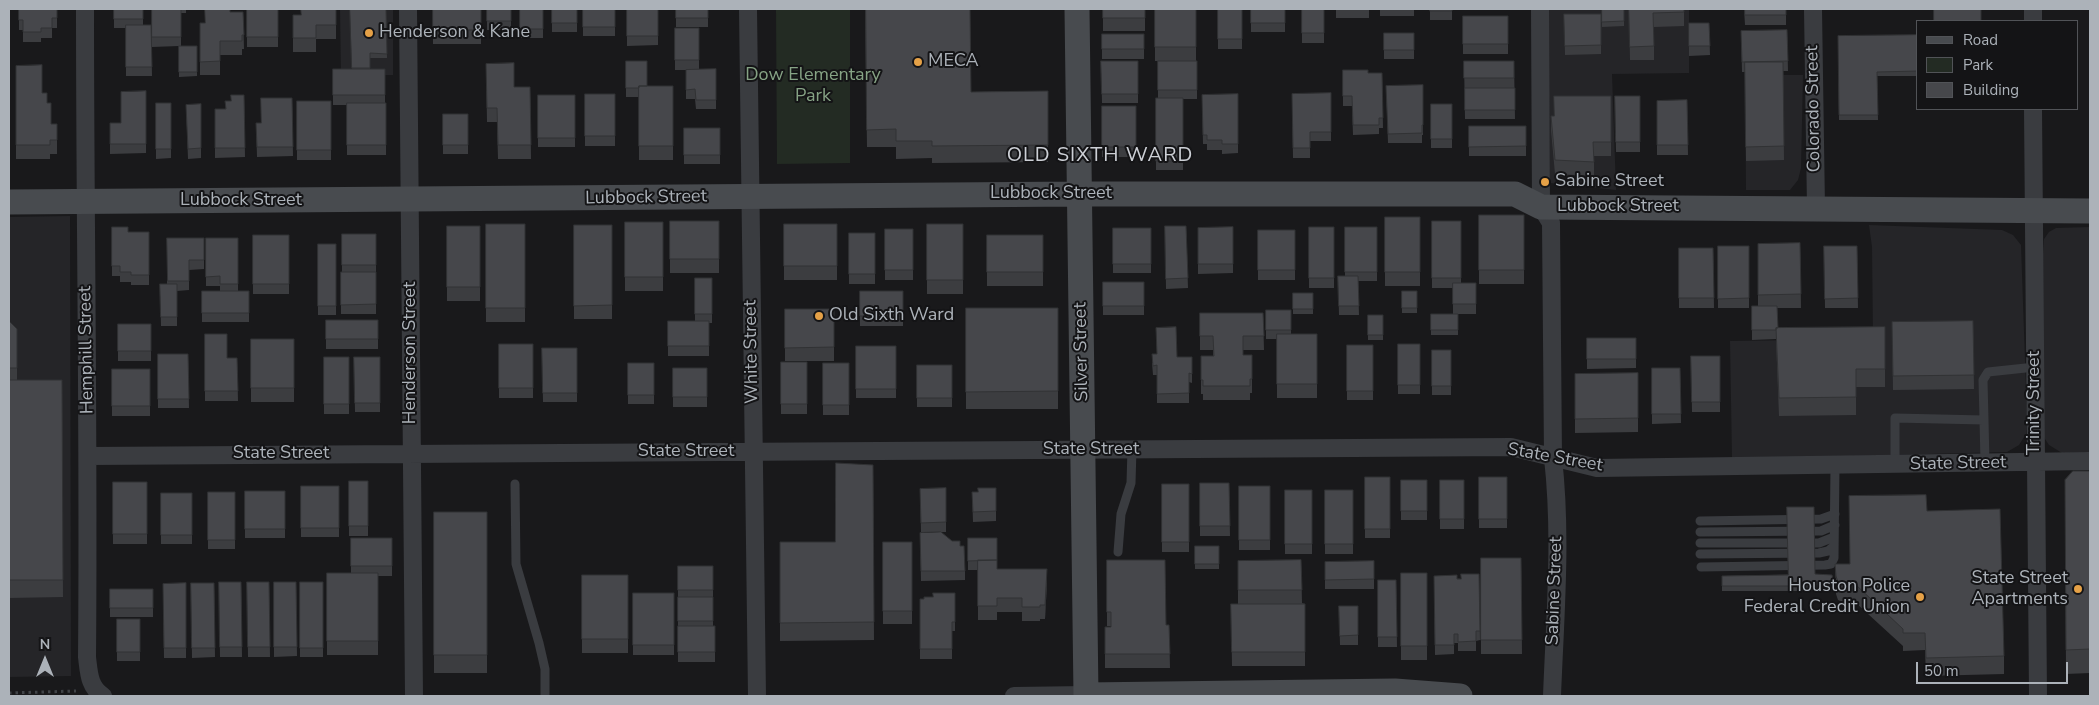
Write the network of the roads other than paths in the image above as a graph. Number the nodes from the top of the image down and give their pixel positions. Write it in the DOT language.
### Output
graph roads {
  1 [pos="85,9"];
  2 [pos="408,9"];
  3 [pos="748,9"];
  4 [pos="1077,9"];
  5 [pos="1540,9"];
  6 [pos="1813,9"];
  7 [pos="2033,110"];
  8 [pos="1079,194"];
  9 [pos="750,197"];
  10 [pos="410,200"];
  11 [pos="9,202"];
  12 [pos="85,202"];
  13 [pos="1541,207"];
  14 [pos="1816,208"];
  15 [pos="2034,210"];
  16 [pos="2090,210"];
  17 [pos="2035,367"];
  18 [pos="1984,420"];
  19 [pos="1132,449"];
  20 [pos="1083,450"];
  21 [pos="754,452"];
  22 [pos="412,454"];
  23 [pos="89,456"];
  24 [pos="1553,458"];
  25 [pos="2090,461"];
  26 [pos="2036,462"];
  27 [pos="1984,463"];
  28 [pos="1835,465"];
  29 [pos="1895,465"];
  30 [pos="516,484"];
  31 [pos="1835,514"];
  32 [pos="1700,521"];
  33 [pos="1835,525"];
  34 [pos="1700,532"];
  35 [pos="1834,542"];
  36 [pos="1700,543"];
  37 [pos="1118,552"];
  38 [pos="1700,554"];
  39 [pos="1701,566"];
  40 [pos="99,693"];
  41 [pos="1086,695"];
  42 [pos="414,696"];
  43 [pos="545,696"];
  44 [pos="757,696"];
  45 [pos="1014,696"];
  46 [pos="1460,696"];
  47 [pos="1552,696"];
  48 [pos="2038,696"];
  1 -- 12 [label="street, Hemphill Street"];
  2 -- 10 [label="street, Henderson Street"];
  3 -- 9 [label="street, White Street"];
  4 -- 8 [label="street, Silver Street"];
  5 -- 13 [label="street, Sabine Street"];
  6 -- 14 [label="street, Colorado Street"];
  7 -- 15 [label="street, Trinity Street"];
  8 -- 9 [label="street, Lubbock Street"];
  8 -- 13 [label="street, Lubbock Street"];
  8 -- 20 [label="street, Silver Street"];
  9 -- 10 [label="street, Lubbock Street"];
  9 -- 21 [label="street, White Street"];
  10 -- 12 [label="street, Lubbock Street"];
  10 -- 22 [label="street, Henderson Street"];
  11 -- 12 [label="street, Lubbock Street"];
  12 -- 23 [label="street, Hemphill Street"];
  13 -- 14 [label="street, Lubbock Street"];
  13 -- 24 [label="street, Sabine Street"];
  14 -- 15 [label="street, Lubbock Street"];
  15 -- 16 [label="street, Lubbock Street"];
  15 -- 17 [label="street, Trinity Street"];
  17 -- 18 [label="lane"];
  17 -- 26 [label="street, Trinity Street"];
  18 -- 27 [label="lane"];
  18 -- 29 [label="lane"];
  19 -- 20 [label="street, State Street"];
  19 -- 24 [label="street, State Street"];
  19 -- 37 [label="lane"];
  20 -- 21 [label="street, State Street"];
  20 -- 41 [label="street, Silver Street"];
  21 -- 22 [label="street, State Street"];
  21 -- 44 [label="street, White Street"];
  22 -- 23 [label="street, State Street"];
  22 -- 42 [label="street, Henderson Street"];
  23 -- 40 [label="street, Hemphill Street"];
  24 -- 28 [label="street, State Street"];
  24 -- 47 [label="street, Sabine Street"];
  25 -- 26 [label="street, State Street"];
  26 -- 27 [label="street, State Street"];
  26 -- 48 [label="street, Trinity Street"];
  27 -- 29 [label="street, State Street"];
  28 -- 29 [label="street, State Street"];
  28 -- 31 [label="lane"];
  30 -- 43 [label="lane"];
  31 -- 32 [label="lane"];
  31 -- 33 [label="lane"];
  33 -- 34 [label="lane"];
  33 -- 35 [label="lane"];
  35 -- 36 [label="lane"];
  35 -- 38 [label="lane"];
  35 -- 39 [label="lane"];
  41 -- 45 [label="street"];
  41 -- 46 [label="street"];
}
